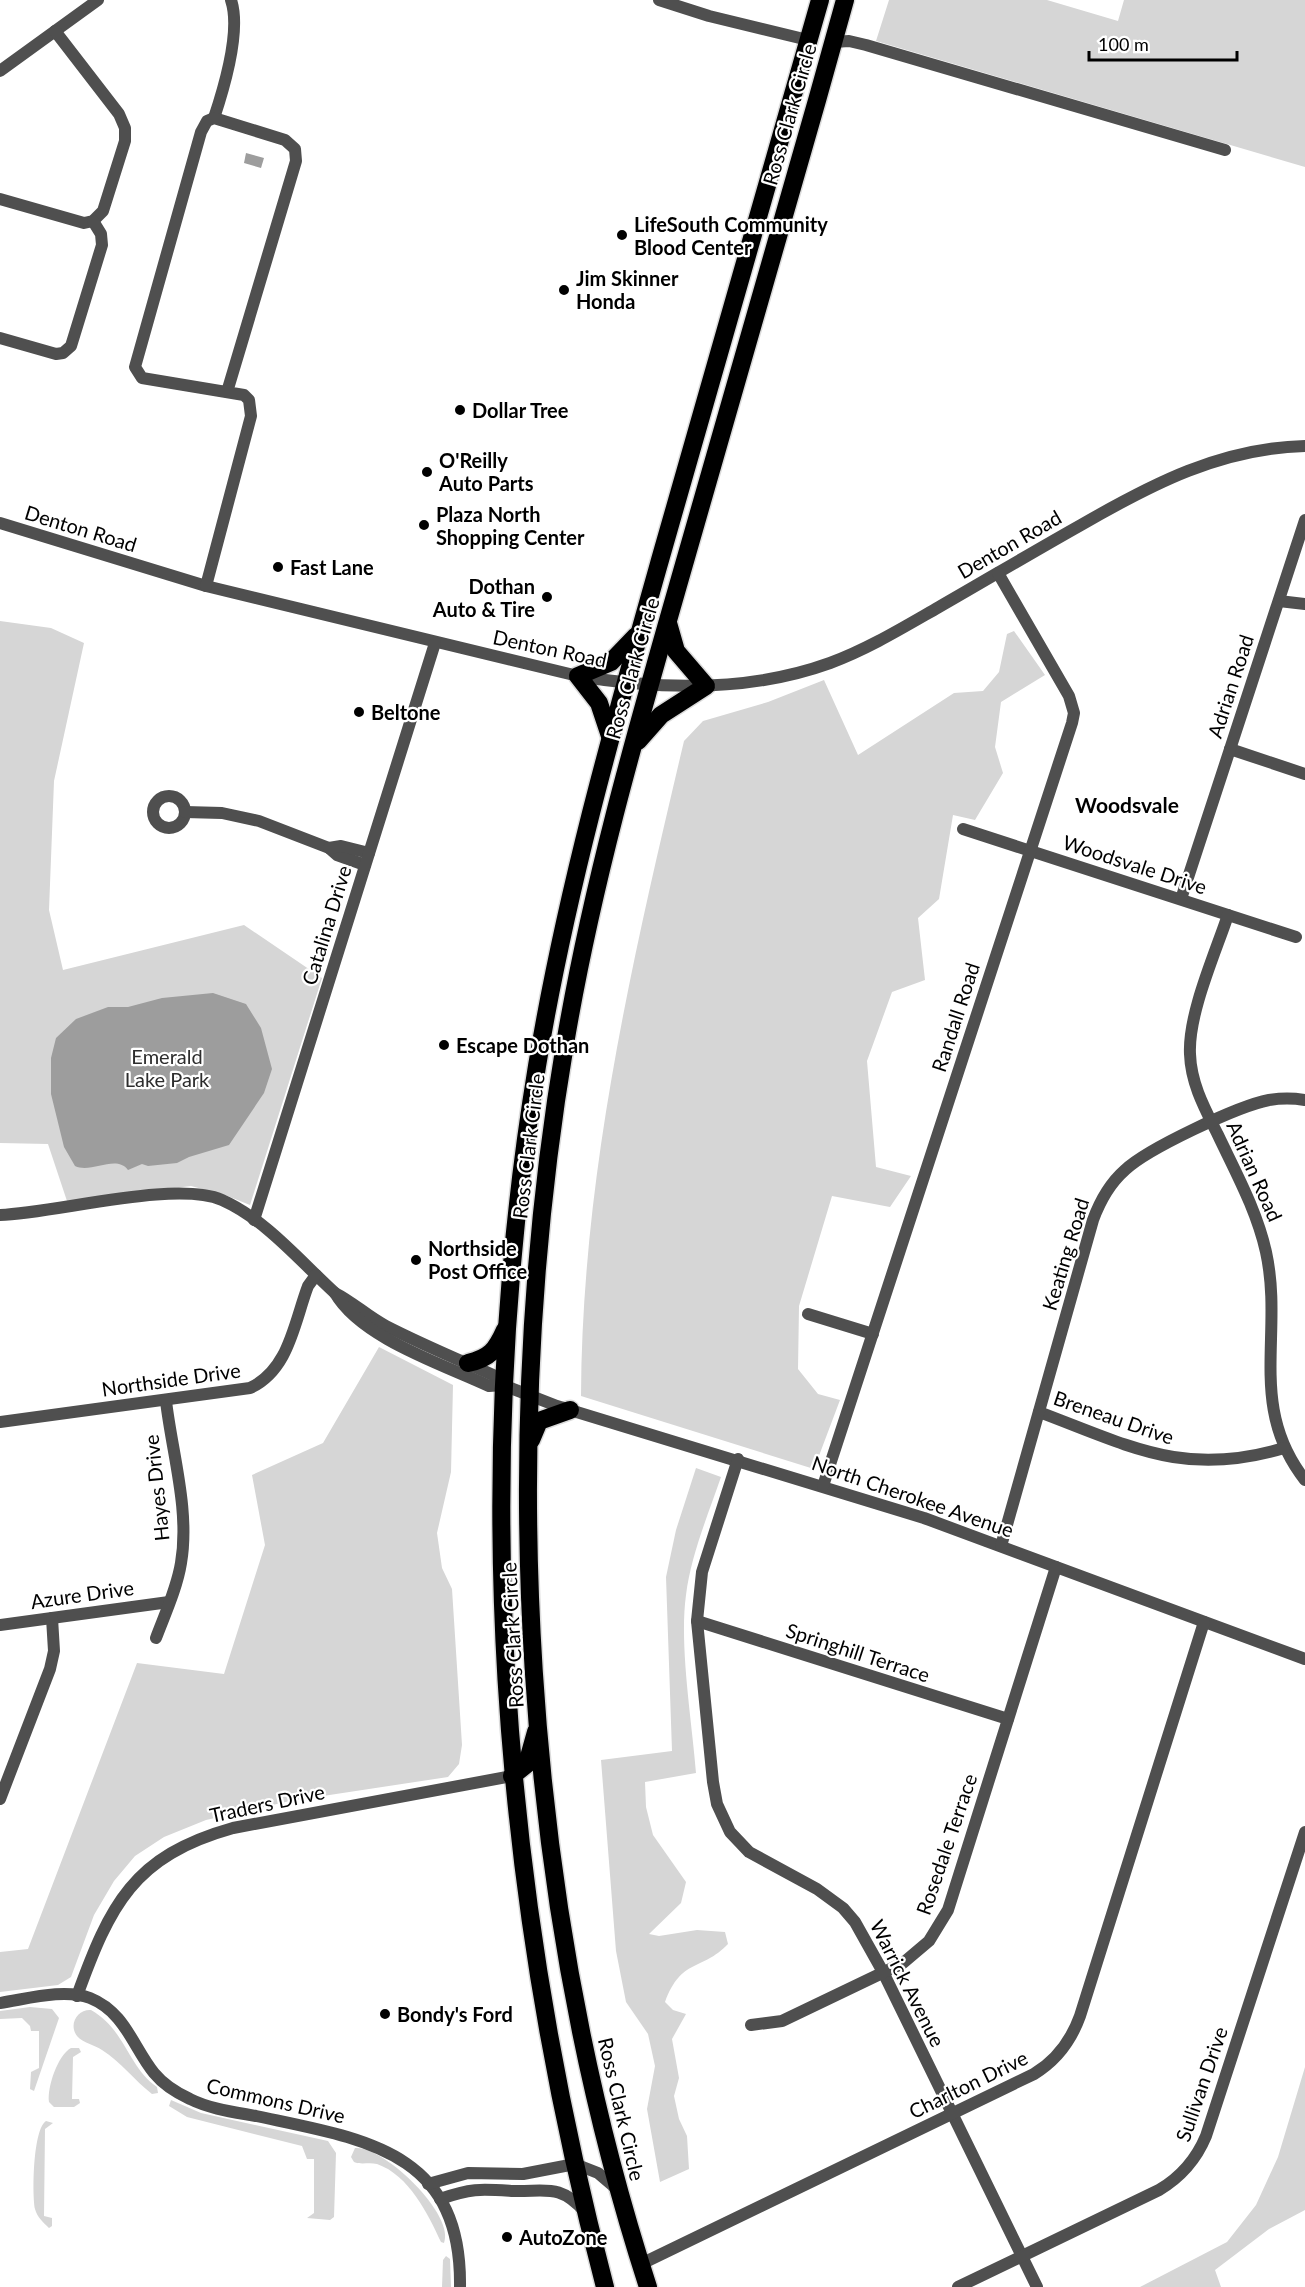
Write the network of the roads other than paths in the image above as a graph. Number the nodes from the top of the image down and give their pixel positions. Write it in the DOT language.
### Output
graph roads {
  1 [pos="98,0"];
  2 [pos="231,0"];
  3 [pos="659,0"];
  4 [pos="820,0"];
  5 [pos="846,0"];
  6 [pos="55,31"];
  7 [pos="808,40"];
  8 [pos="834,42"];
  9 [pos="0,71"];
  10 [pos="214,118"];
  11 [pos="1225,150"];
  12 [pos="764,196"];
  13 [pos="0,199"];
  14 [pos="787,203"];
  15 [pos="93,221"];
  16 [pos="0,338"];
  17 [pos="708,390"];
  18 [pos="227,392"];
  19 [pos="729,406"];
  20 [pos="1305,446"];
  21 [pos="1305,520"];
  22 [pos="0,524"];
  23 [pos="998,573"];
  24 [pos="206,586"];
  25 [pos="1278,601"];
  26 [pos="1305,604"];
  27 [pos="668,621"];
  28 [pos="641,630"];
  29 [pos="435,643"];
  30 [pos="578,676"];
  31 [pos="626,685"];
  32 [pos="650,685"];
  33 [pos="706,686"];
  34 [pos="610,738"];
  35 [pos="633,748"];
  36 [pos="1230,749"];
  37 [pos="1305,774"];
  38 [pos="592,805"];
  39 [pos="185,812"];
  40 [pos="612,824"];
  41 [pos="963,829"];
  42 [pos="1030,850"];
  43 [pos="367,859"];
  44 [pos="1181,899"];
  45 [pos="565,915"];
  46 [pos="1228,915"];
  47 [pos="589,920"];
  48 [pos="1296,937"];
  49 [pos="536,1073"];
  50 [pos="560,1076"];
  51 [pos="1305,1100"];
  52 [pos="1212,1122"];
  53 [pos="0,1215"];
  54 [pos="254,1220"];
  55 [pos="316,1275"];
  56 [pos="334,1293"];
  57 [pos="808,1314"];
  58 [pos="509,1323"];
  59 [pos="873,1334"];
  60 [pos="468,1364"];
  61 [pos="503,1385"];
  62 [pos="529,1395"];
  63 [pos="166,1401"];
  64 [pos="570,1410"];
  65 [pos="1039,1412"];
  66 [pos="0,1422"];
  67 [pos="528,1448"];
  68 [pos="1284,1448"];
  69 [pos="738,1459"];
  70 [pos="1305,1480"];
  71 [pos="823,1486"];
  72 [pos="1001,1546"];
  73 [pos="500,1560"];
  74 [pos="530,1560"];
  75 [pos="1056,1567"];
  76 [pos="169,1602"];
  77 [pos="52,1618"];
  78 [pos="697,1621"];
  79 [pos="1204,1622"];
  80 [pos="0,1625"];
  81 [pos="156,1638"];
  82 [pos="1305,1659"];
  83 [pos="1008,1719"];
  84 [pos="539,1722"];
  85 [pos="512,1776"];
  86 [pos="0,1799"];
  87 [pos="1305,1832"];
  88 [pos="568,1961"];
  89 [pos="539,1970"];
  90 [pos="883,1972"];
  91 [pos="77,1996"];
  92 [pos="0,2003"];
  93 [pos="751,2025"];
  94 [pos="952,2114"];
  95 [pos="575,2164"];
  96 [pos="428,2184"];
  97 [pos="618,2190"];
  98 [pos="440,2199"];
  99 [pos="586,2212"];
  100 [pos="1021,2256"];
  101 [pos="641,2264"];
  102 [pos="460,2287"];
  103 [pos="604,2287"];
  104 [pos="648,2287"];
  105 [pos="958,2287"];
  106 [pos="1036,2287"];
  1 -- 6 [label="street"];
  2 -- 10 [label="street"];
  3 -- 7 [label="street"];
  4 -- 7 [label="highway, Ross Clark Circle"];
  5 -- 8 [label="highway, Ross Clark Circle"];
  6 -- 9 [label="street"];
  6 -- 15 [label="street"];
  7 -- 8 [label="highway"];
  7 -- 12 [label="highway, Ross Clark Circle"];
  8 -- 11 [label="street"];
  8 -- 14 [label="highway, Ross Clark Circle"];
  10 -- 18 [label="street"];
  10 -- 18 [label="street"];
  12 -- 14 [label="highway"];
  12 -- 17 [label="highway, Ross Clark Circle"];
  13 -- 15 [label="street"];
  14 -- 19 [label="highway, Ross Clark Circle"];
  15 -- 16 [label="street"];
  17 -- 19 [label="highway"];
  17 -- 28 [label="highway, Ross Clark Circle"];
  18 -- 24 [label="street"];
  19 -- 27 [label="highway, Ross Clark Circle"];
  20 -- 23 [label="street, Denton Road"];
  21 -- 25 [label="street, Adrian Road"];
  22 -- 24 [label="street, Denton Road"];
  23 -- 33 [label="street, Denton Road"];
  23 -- 42 [label="street, Randall Road"];
  24 -- 29 [label="street, Denton Road"];
  25 -- 26 [label="street"];
  25 -- 36 [label="street, Adrian Road"];
  27 -- 32 [label="highway, Ross Clark Circle"];
  27 -- 33 [label="highway"];
  28 -- 30 [label="highway"];
  28 -- 31 [label="highway, Ross Clark Circle"];
  29 -- 30 [label="street, Denton Road"];
  29 -- 43 [label="street, Catalina Drive"];
  30 -- 31 [label="street, Denton Road"];
  30 -- 34 [label="highway"];
  31 -- 32 [label="street, Denton Road"];
  31 -- 34 [label="highway, Ross Clark Circle"];
  32 -- 33 [label="street, Denton Road"];
  32 -- 35 [label="highway, Ross Clark Circle"];
  33 -- 35 [label="highway"];
  34 -- 38 [label="highway, Ross Clark Circle"];
  35 -- 40 [label="highway, Ross Clark Circle"];
  36 -- 37 [label="street"];
  36 -- 44 [label="street, Adrian Road"];
  38 -- 40 [label="highway"];
  38 -- 45 [label="highway, Ross Clark Circle"];
  39 -- 43 [label="street"];
  40 -- 47 [label="highway, Ross Clark Circle"];
  41 -- 42 [label="street, Woodsvale Drive"];
  42 -- 44 [label="street, Woodsvale Drive"];
  42 -- 59 [label="street, Randall Road"];
  43 -- 54 [label="street, Catalina Drive"];
  44 -- 46 [label="street, Woodsvale Drive"];
  45 -- 47 [label="highway"];
  45 -- 49 [label="highway, Ross Clark Circle"];
  46 -- 48 [label="street, Woodsvale Drive"];
  46 -- 52 [label="street, Adrian Road"];
  47 -- 50 [label="highway, Ross Clark Circle"];
  49 -- 50 [label="highway"];
  49 -- 58 [label="highway, Ross Clark Circle"];
  50 -- 62 [label="highway, Ross Clark Circle"];
  51 -- 52 [label="street, Keating Road"];
  52 -- 65 [label="street, Keating Road"];
  52 -- 68 [label="street, Adrian Road"];
  53 -- 54 [label="street, North Cherokee Avenue"];
  54 -- 55 [label="street, North Cherokee Avenue"];
  55 -- 56 [label="street, North Cherokee Avenue"];
  55 -- 63 [label="street, Northside Drive"];
  56 -- 60 [label="street, North Cherokee Avenue"];
  56 -- 61 [label="street, North Cherokee Avenue"];
  57 -- 59 [label="street"];
  58 -- 60 [label="highway"];
  58 -- 61 [label="highway, Ross Clark Circle"];
  59 -- 71 [label="street, Randall Road"];
  60 -- 61 [label="street, North Cherokee Avenue"];
  61 -- 62 [label="street, North Cherokee Avenue"];
  61 -- 73 [label="highway, Ross Clark Circle"];
  62 -- 64 [label="street, North Cherokee Avenue"];
  62 -- 67 [label="highway, Ross Clark Circle"];
  63 -- 66 [label="street, Northside Drive"];
  63 -- 76 [label="street, Hayes Drive"];
  64 -- 67 [label="highway"];
  64 -- 69 [label="street, North Cherokee Avenue"];
  65 -- 68 [label="street, Breneau Drive"];
  65 -- 72 [label="street, Keating Road"];
  67 -- 74 [label="highway, Ross Clark Circle"];
  68 -- 70 [label="street, Adrian Road"];
  69 -- 71 [label="street, North Cherokee Avenue"];
  69 -- 78 [label="street, Warrick Avenue"];
  71 -- 72 [label="street, North Cherokee Avenue"];
  72 -- 75 [label="street, North Cherokee Avenue"];
  73 -- 74 [label="highway"];
  73 -- 85 [label="highway, Ross Clark Circle"];
  74 -- 84 [label="highway, Ross Clark Circle"];
  75 -- 79 [label="street, North Cherokee Avenue"];
  75 -- 83 [label="street, Rosedale Terrace"];
  76 -- 77 [label="street, Azure Drive"];
  76 -- 81 [label="street, Hayes Drive"];
  77 -- 80 [label="street, Azure Drive"];
  77 -- 86 [label="street"];
  78 -- 83 [label="street, Springhill Terrace"];
  78 -- 90 [label="street, Warrick Avenue"];
  79 -- 82 [label="street, North Cherokee Avenue"];
  79 -- 94 [label="street, Charlton Drive"];
  83 -- 90 [label="street, Rosedale Terrace"];
  84 -- 85 [label="highway"];
  84 -- 88 [label="highway, Ross Clark Circle"];
  85 -- 89 [label="highway, Ross Clark Circle"];
  85 -- 91 [label="street, Traders Drive"];
  87 -- 100 [label="street, Sullivan Drive"];
  88 -- 89 [label="highway"];
  88 -- 97 [label="highway, Ross Clark Circle"];
  89 -- 95 [label="highway, Ross Clark Circle"];
  90 -- 93 [label="street, Rosedale Terrace"];
  90 -- 94 [label="street, Warrick Avenue"];
  91 -- 92 [label="street, Commons Drive"];
  91 -- 96 [label="street, Commons Drive"];
  94 -- 100 [label="street, Warrick Avenue"];
  94 -- 101 [label="street, Charlton Drive"];
  95 -- 96 [label="street"];
  95 -- 97 [label="street"];
  95 -- 99 [label="highway, Ross Clark Circle"];
  96 -- 98 [label="street, Commons Drive"];
  97 -- 101 [label="highway, Ross Clark Circle"];
  98 -- 99 [label="street"];
  98 -- 102 [label="street, Commons Drive"];
  99 -- 103 [label="highway, Ross Clark Circle"];
  100 -- 105 [label="street, Sullivan Drive"];
  100 -- 106 [label="street, Warrick Avenue"];
  101 -- 104 [label="highway, Ross Clark Circle"];
}
